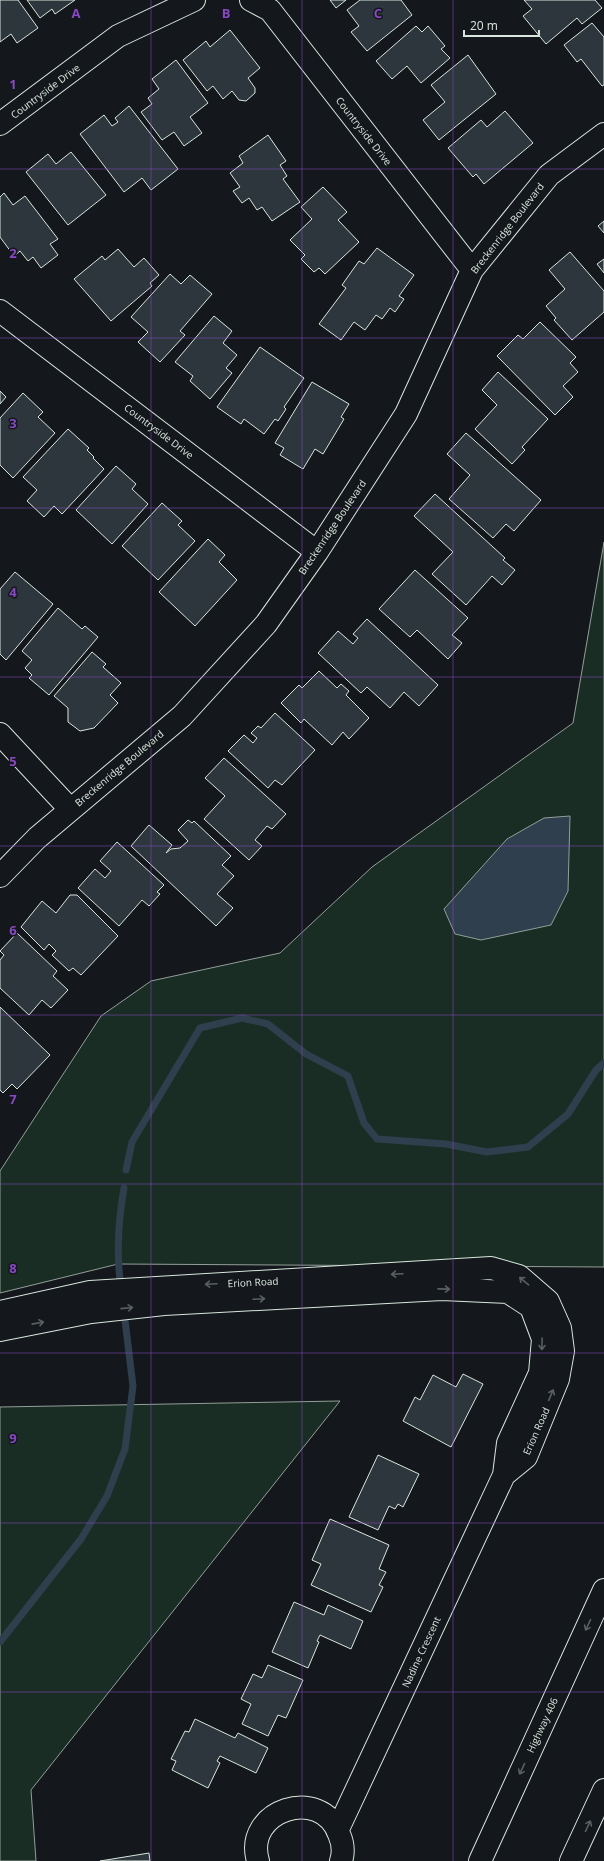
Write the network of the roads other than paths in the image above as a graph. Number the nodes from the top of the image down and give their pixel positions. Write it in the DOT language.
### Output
graph roads {
  1 [pos="194,0"];
  2 [pos="251,0"];
  3 [pos="0,124"];
  4 [pos="604,134"];
  5 [pos="472,270"];
  6 [pos="0,310"];
  7 [pos="317,552"];
  8 [pos="0,734"];
  9 [pos="70,809"];
  10 [pos="0,876"];
  11 [pos="90,1302"];
  12 [pos="0,1312"];
  13 [pos="0,1330"];
  14 [pos="504,1475"];
  15 [pos="604,1590"];
  16 [pos="604,1790"];
  17 [pos="338,1829"];
  18 [pos="258,1861"];
  19 [pos="341,1861"];
  20 [pos="480,1861"];
  21 [pos="572,1861"];
  1 -- 3 [label="main road, Countryside Drive"];
  2 -- 5 [label="main road, Countryside Drive"];
  4 -- 5 [label="main road, Breckenridge Boulevard"];
  5 -- 7 [label="main road, Breckenridge Boulevard"];
  6 -- 7 [label="main road, Countryside Drive"];
  7 -- 9 [label="main road, Breckenridge Boulevard"];
  8 -- 9 [label="main road"];
  9 -- 10 [label="main road, Breckenridge Boulevard"];
  11 -- 12 [label="main road, Erion Road"];
  13 -- 11 [label="main road, Erion Road, one-way"];
  11 -- 14 [label="main road, Erion Road"];
  14 -- 17 [label="main road, Nadine Crescent"];
  15 -- 20 [label="main road, Highway 406, one-way"];
  21 -- 16 [label="main road, one-way"];
  17 -- 18 [label="main road"];
  17 -- 19 [label="main road"];
}
